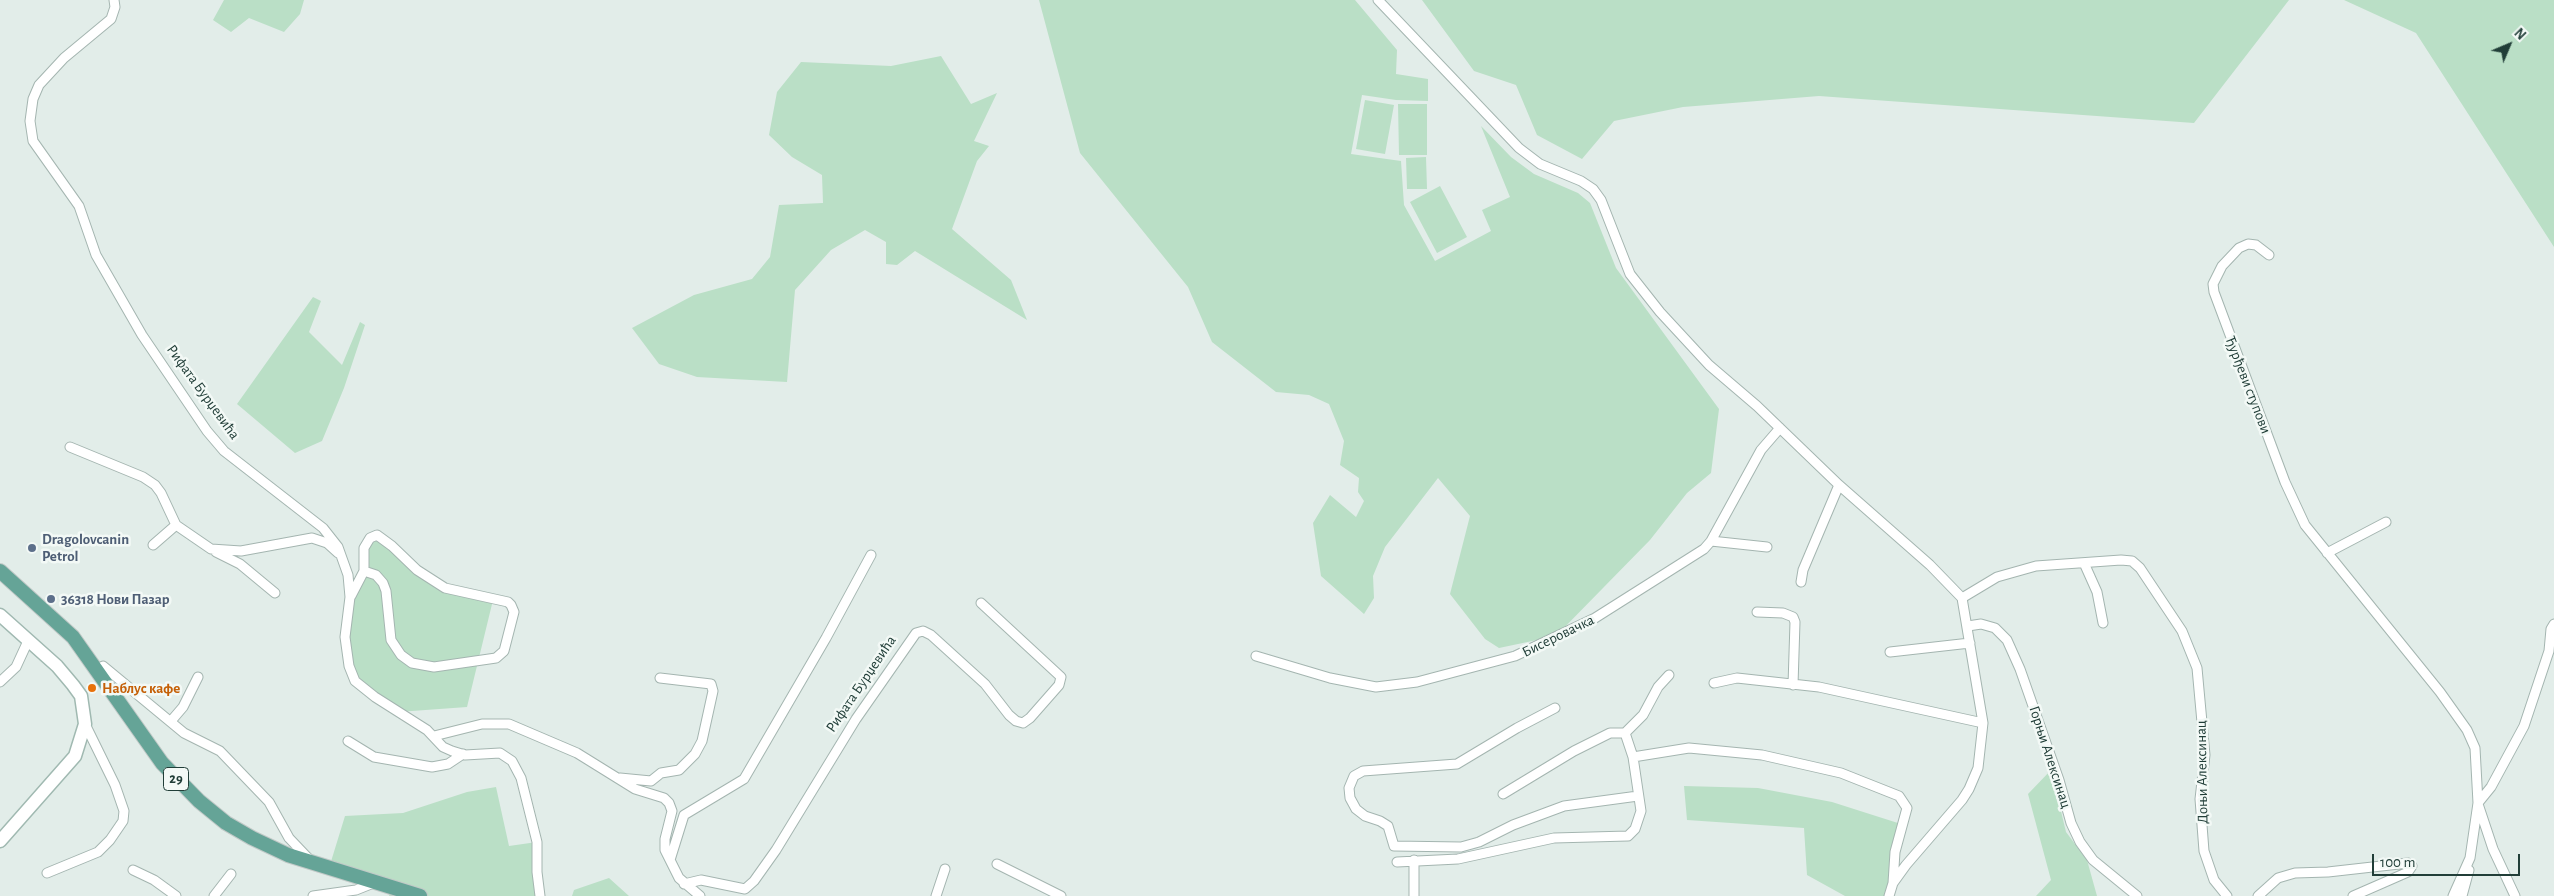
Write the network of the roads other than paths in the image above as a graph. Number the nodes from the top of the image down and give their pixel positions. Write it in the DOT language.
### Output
graph roads {
  1 [pos="114,0"];
  2 [pos="1378,0"];
  3 [pos="2269,255"];
  4 [pos="1780,428"];
  5 [pos="70,447"];
  6 [pos="1839,485"];
  7 [pos="2386,522"];
  8 [pos="176,525"];
  9 [pos="1711,541"];
  10 [pos="154,545"];
  11 [pos="1767,547"];
  12 [pos="211,549"];
  13 [pos="2327,553"];
  14 [pos="871,555"];
  15 [pos="344,562"];
  16 [pos="2084,563"];
  17 [pos="0,571"];
  18 [pos="364,571"];
  19 [pos="1801,582"];
  20 [pos="275,593"];
  21 [pos="350,597"];
  22 [pos="1962,598"];
  23 [pos="981,603"];
  24 [pos="1757,612"];
  25 [pos="0,615"];
  26 [pos="2103,623"];
  27 [pos="2554,624"];
  28 [pos="1968,626"];
  29 [pos="28,641"];
  30 [pos="1970,643"];
  31 [pos="1890,652"];
  32 [pos="1256,656"];
  33 [pos="98,669"];
  34 [pos="1669,675"];
  35 [pos="198,677"];
  36 [pos="660,678"];
  37 [pos="0,682"];
  38 [pos="1714,683"];
  39 [pos="1792,685"];
  40 [pos="1555,708"];
  41 [pos="171,720"];
  42 [pos="1983,722"];
  43 [pos="85,724"];
  44 [pos="1624,733"];
  45 [pos="434,736"];
  46 [pos="348,741"];
  47 [pos="463,754"];
  48 [pos="1633,757"];
  49 [pos="617,778"];
  50 [pos="1503,794"];
  51 [pos="1638,796"];
  52 [pos="2478,803"];
  53 [pos="0,841"];
  54 [pos="2470,858"];
  55 [pos="670,860"];
  56 [pos="1414,860"];
  57 [pos="1397,862"];
  58 [pos="312,863"];
  59 [pos="997,864"];
  60 [pos="133,870"];
  61 [pos="945,870"];
  62 [pos="47,873"];
  63 [pos="231,874"];
  64 [pos="377,882"];
  65 [pos="1893,883"];
  66 [pos="684,884"];
  67 [pos="176,896"];
  68 [pos="214,896"];
  69 [pos="313,896"];
  70 [pos="420,896"];
  71 [pos="540,896"];
  72 [pos="700,896"];
  73 [pos="936,896"];
  74 [pos="1060,896"];
  75 [pos="1414,896"];
  76 [pos="1888,896"];
  77 [pos="2137,896"];
  78 [pos="2227,896"];
  79 [pos="2258,896"];
  80 [pos="2353,896"];
  81 [pos="2453,896"];
  82 [pos="2462,896"];
  83 [pos="2514,896"];
  1 -- 15 [label="street, Рифата Бурџевића"];
  2 -- 4 [label="street"];
  3 -- 13 [label="street, Ђурђеви ступови"];
  4 -- 6 [label="street"];
  4 -- 9 [label="street, Бисеровачка"];
  5 -- 8 [label="street"];
  6 -- 19 [label="street"];
  6 -- 22 [label="street"];
  7 -- 13 [label="street"];
  8 -- 10 [label="street"];
  8 -- 12 [label="street"];
  9 -- 11 [label="street"];
  9 -- 32 [label="street, Бисеровачка"];
  12 -- 15 [label="street"];
  12 -- 20 [label="street"];
  13 -- 52 [label="street, Ђурђеви ступови"];
  14 -- 55 [label="street"];
  15 -- 21 [label="street, Рифата Бурџевића"];
  16 -- 22 [label="street"];
  16 -- 26 [label="street"];
  16 -- 78 [label="street, Доњи Алексинац"];
  17 -- 33 [label="main road, 29"];
  18 -- 18 [label="street, Рифата Бурџевића"];
  18 -- 21 [label="street, Рифата Бурџевића"];
  21 -- 45 [label="street, Рифата Бурџевића"];
  22 -- 28 [label="street"];
  23 -- 66 [label="street, Рифата Бурџевића"];
  24 -- 39 [label="street"];
  25 -- 29 [label="street"];
  27 -- 52 [label="street, Ђурђеви ступови"];
  28 -- 30 [label="street"];
  28 -- 77 [label="street, Горњи Алексинац"];
  29 -- 37 [label="street"];
  29 -- 43 [label="street"];
  30 -- 31 [label="street"];
  30 -- 42 [label="street"];
  33 -- 41 [label="street"];
  33 -- 58 [label="main road, 29"];
  34 -- 44 [label="street"];
  35 -- 41 [label="street"];
  36 -- 49 [label="street"];
  38 -- 39 [label="street"];
  39 -- 42 [label="street"];
  40 -- 51 [label="street"];
  41 -- 58 [label="street"];
  42 -- 65 [label="street"];
  43 -- 53 [label="street"];
  43 -- 62 [label="street"];
  44 -- 48 [label="street"];
  44 -- 50 [label="street"];
  45 -- 47 [label="street, Рифата Бурџевића"];
  45 -- 49 [label="street"];
  46 -- 47 [label="street"];
  47 -- 71 [label="street, Рифата Бурџевића"];
  48 -- 51 [label="street"];
  48 -- 65 [label="street"];
  49 -- 55 [label="street"];
  51 -- 56 [label="street"];
  52 -- 54 [label="street, Ђурђеви ступови"];
  52 -- 83 [label="street"];
  54 -- 81 [label="street, Ђурђеви ступови"];
  54 -- 82 [label="street"];
  55 -- 66 [label="street"];
  56 -- 57 [label="street"];
  56 -- 75 [label="street"];
  58 -- 64 [label="main road, 29"];
  59 -- 74 [label="street"];
  60 -- 67 [label="street"];
  61 -- 73 [label="street"];
  63 -- 68 [label="street"];
  64 -- 69 [label="street"];
  64 -- 70 [label="main road, 29"];
  65 -- 76 [label="street"];
  66 -- 72 [label="street"];
  79 -- 80 [label="street"];
}
